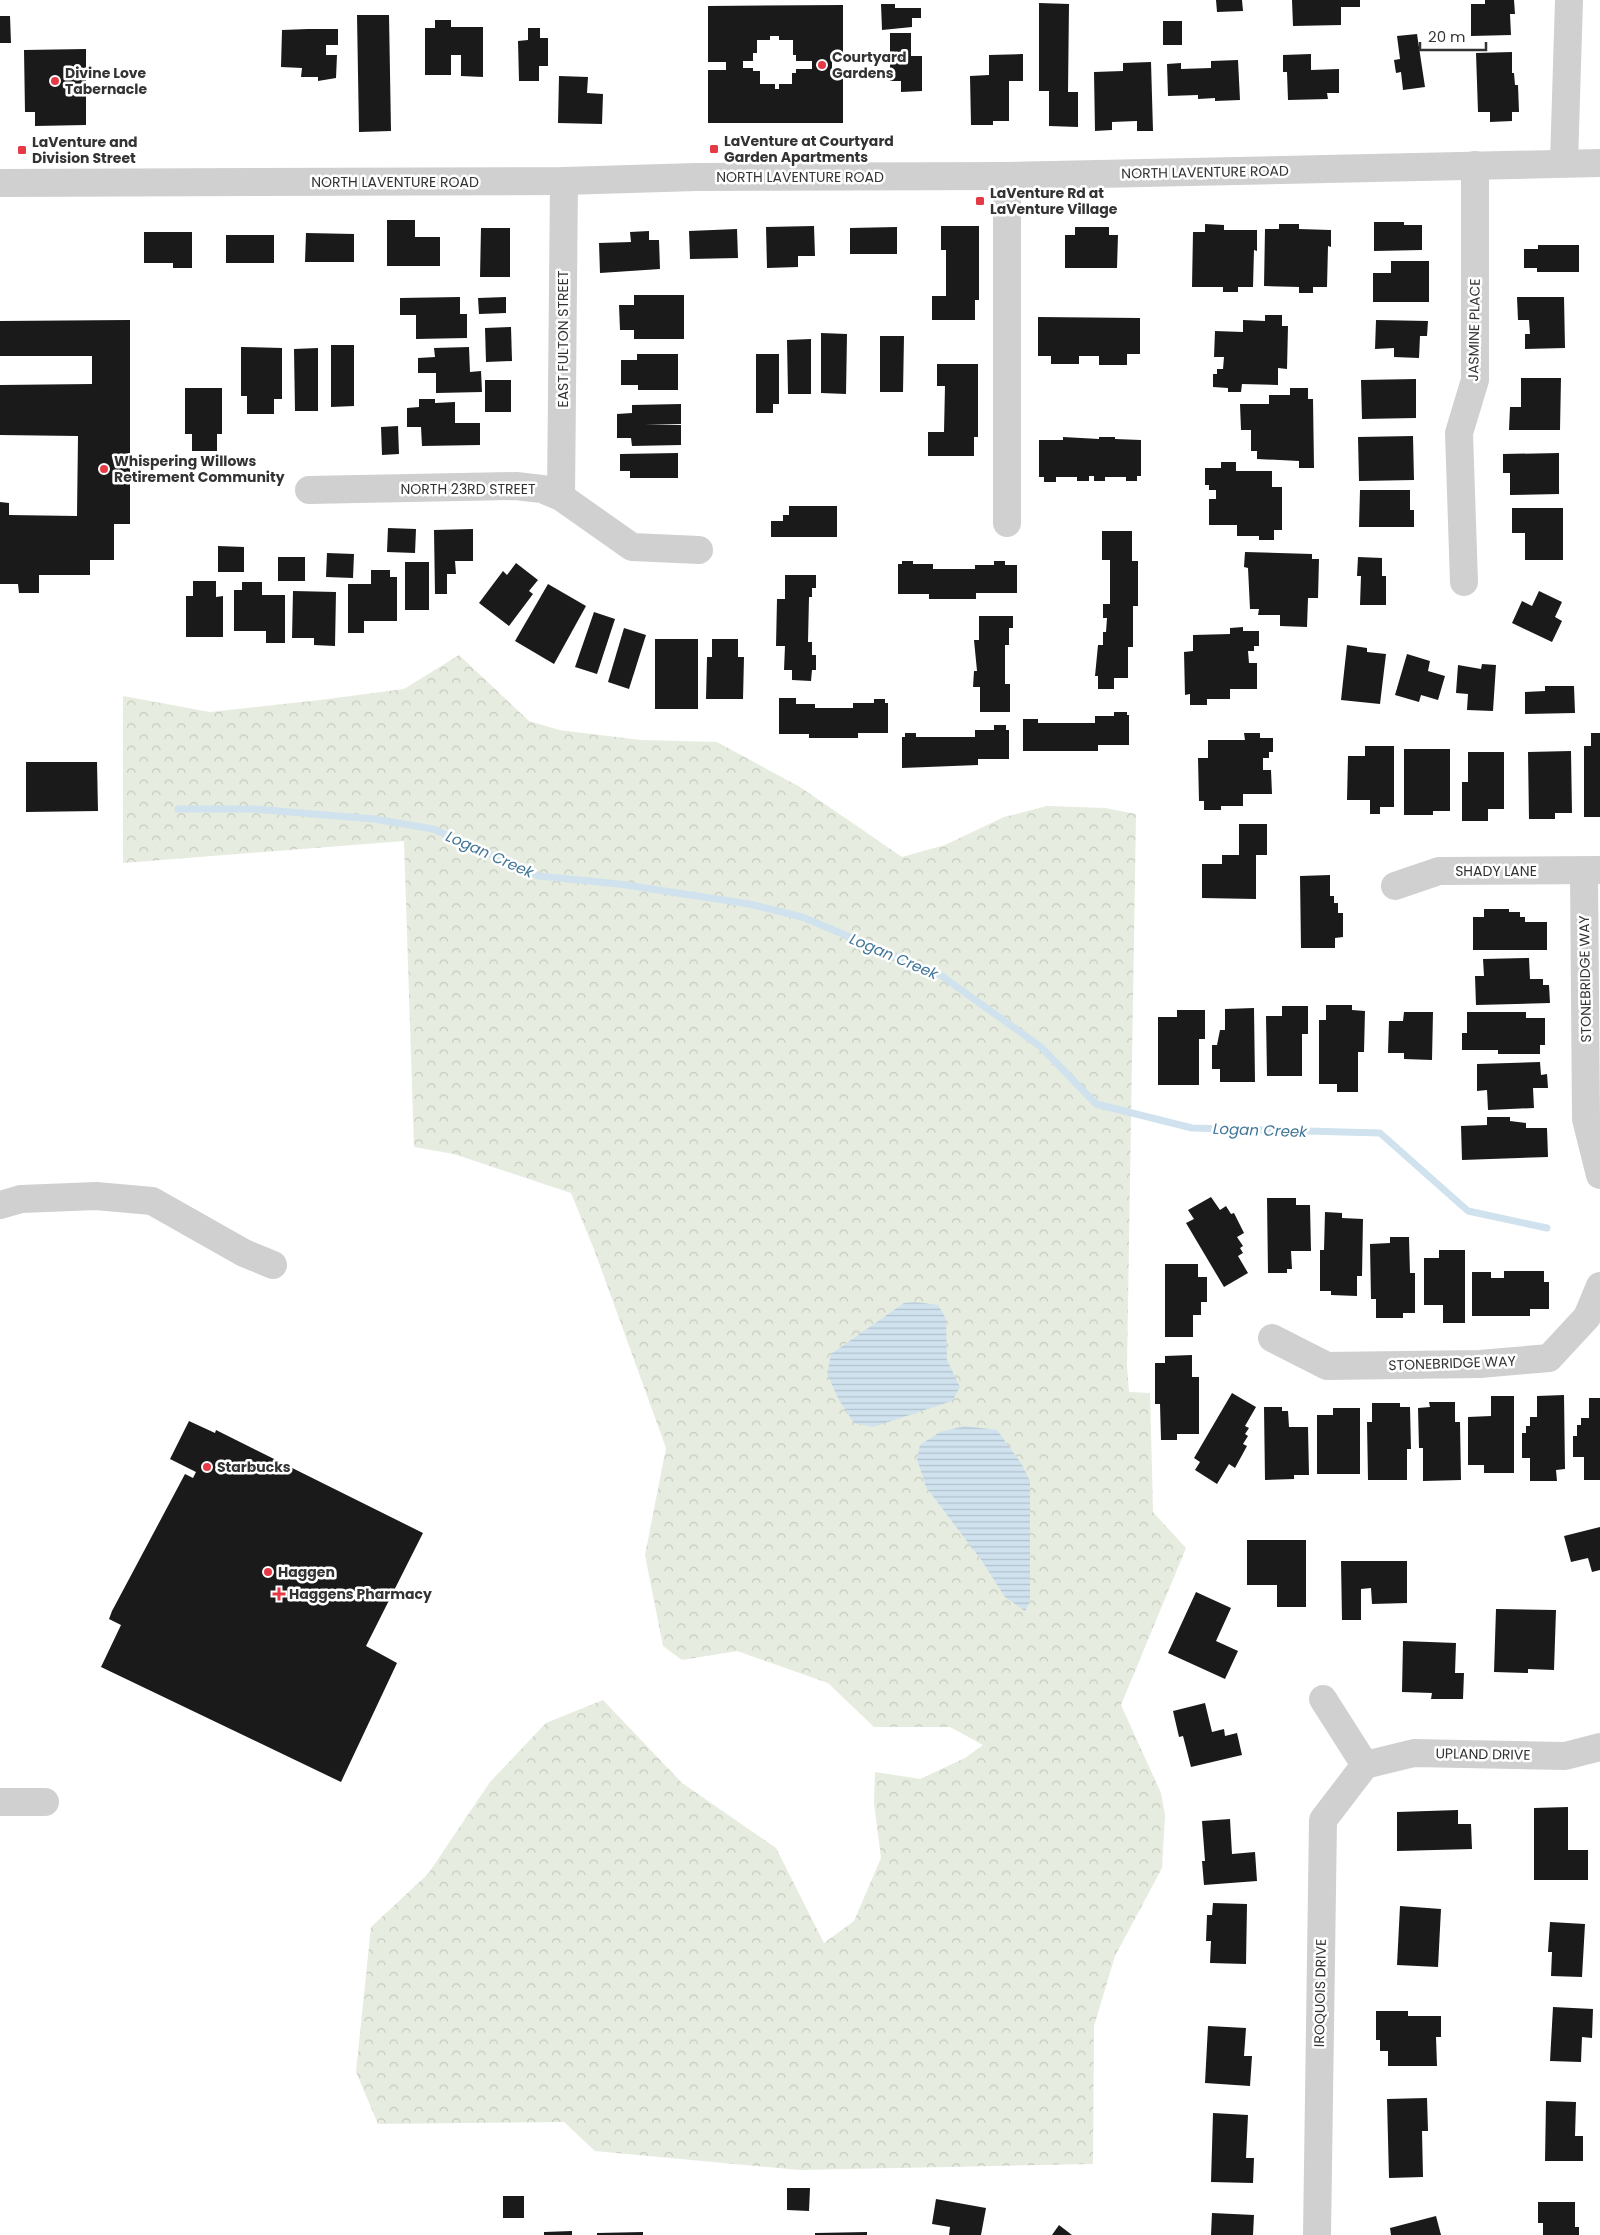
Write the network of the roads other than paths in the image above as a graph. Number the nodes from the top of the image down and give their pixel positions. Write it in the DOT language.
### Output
graph roads {
  1 [pos="1569,0"];
  2 [pos="1564,163"];
  3 [pos="1600,163"];
  4 [pos="1475,165"];
  5 [pos="1007,176"];
  6 [pos="564,181"];
  7 [pos="0,183"];
  8 [pos="310,490"];
  9 [pos="561,497"];
  10 [pos="1007,523"];
  11 [pos="700,550"];
  12 [pos="1464,582"];
  13 [pos="1592,871"];
  14 [pos="1395,886"];
  15 [pos="1600,1175"];
  16 [pos="0,1205"];
  17 [pos="273,1265"];
  18 [pos="1600,1286"];
  19 [pos="1272,1338"];
  20 [pos="1323,1699"];
  21 [pos="1600,1747"];
  22 [pos="1366,1765"];
  23 [pos="0,1802"];
  24 [pos="45,1802"];
  25 [pos="1317,2235"];
  1 -- 2 [label="street"];
  2 -- 3 [label="street, NORTH LAVENTURE ROAD"];
  2 -- 4 [label="street, NORTH LAVENTURE ROAD"];
  4 -- 5 [label="street, NORTH LAVENTURE ROAD"];
  4 -- 12 [label="street, JASMINE PLACE"];
  5 -- 6 [label="street, NORTH LAVENTURE ROAD"];
  5 -- 10 [label="street"];
  6 -- 7 [label="street, NORTH LAVENTURE ROAD"];
  6 -- 9 [label="street, EAST FULTON STREET"];
  8 -- 9 [label="street, NORTH 23RD STREET"];
  9 -- 11 [label="street, NORTH 23RD STREET"];
  13 -- 14 [label="street, SHADY LANE"];
  13 -- 15 [label="street, STONEBRIDGE WAY"];
  16 -- 17 [label="street"];
  18 -- 19 [label="street, STONEBRIDGE WAY"];
  20 -- 22 [label="street"];
  21 -- 22 [label="street, UPLAND DRIVE"];
  22 -- 25 [label="street, IROQUOIS DRIVE"];
  23 -- 24 [label="street"];
}
